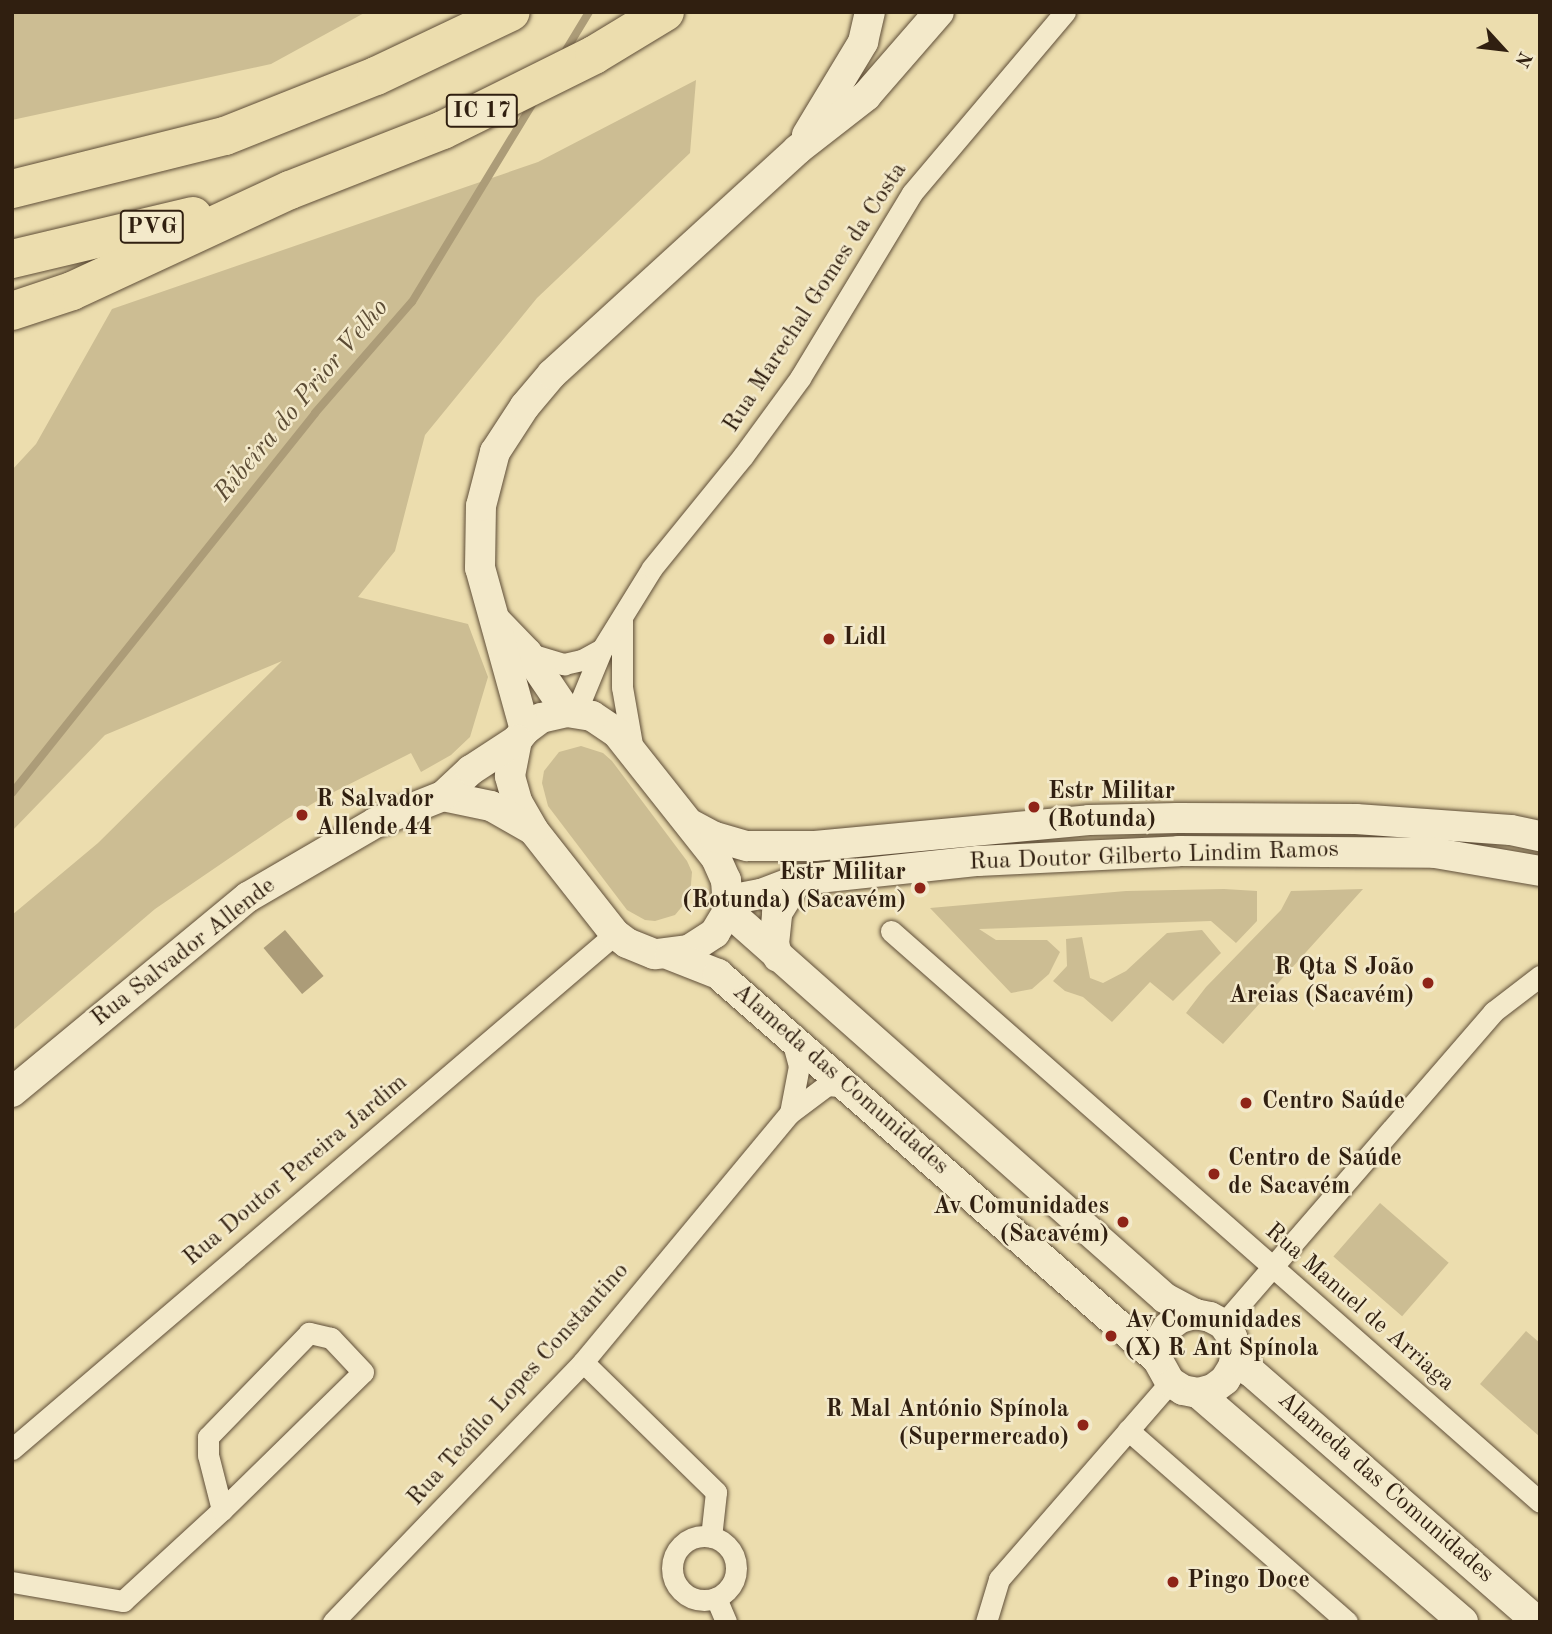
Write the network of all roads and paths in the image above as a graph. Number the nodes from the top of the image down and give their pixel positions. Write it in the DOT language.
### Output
graph roads {
  1 [pos="512,12"];
  2 [pos="665,12"];
  3 [pos="870,12"];
  4 [pos="939,12"];
  5 [pos="1065,12"];
  6 [pos="797,150"];
  7 [pos="12,189"];
  8 [pos="290,190"];
  9 [pos="12,259"];
  10 [pos="12,311"];
  11 [pos="622,620"];
  12 [pos="497,622"];
  13 [pos="602,649"];
  14 [pos="527,653"];
  15 [pos="572,712"];
  16 [pos="521,735"];
  17 [pos="633,750"];
  18 [pos="443,796"];
  19 [pos="692,825"];
  20 [pos="534,831"];
  21 [pos="1540,836"];
  22 [pos="1540,871"];
  23 [pos="798,880"];
  24 [pos="728,905"];
  25 [pos="891,931"];
  26 [pos="615,934"];
  27 [pos="670,955"];
  28 [pos="778,957"];
  29 [pos="1540,976"];
  30 [pos="791,1037"];
  31 [pos="848,1087"];
  32 [pos="12,1092"];
  33 [pos="790,1113"];
  34 [pos="1272,1266"];
  35 [pos="1195,1314"];
  36 [pos="1223,1324"];
  37 [pos="1236,1352"];
  38 [pos="583,1362"];
  39 [pos="1164,1371"];
  40 [pos="1198,1393"];
  41 [pos="1128,1430"];
  42 [pos="12,1449"];
  43 [pos="1540,1502"];
  44 [pos="222,1510"];
  45 [pos="711,1537"];
  46 [pos="12,1582"];
  47 [pos="716,1598"];
  48 [pos="333,1622"];
  49 [pos="726,1622"];
  50 [pos="986,1622"];
  51 [pos="1347,1622"];
  52 [pos="1463,1622"];
  53 [pos="1538,1622"];
  1 -- 7 [label="highway"];
  2 -- 8 [label="highway, IC 17"];
  3 -- 6 [label="street"];
  4 -- 6 [label="street"];
  5 -- 11 [label="street, Rua Marechal Gomes da Costa"];
  6 -- 12 [label="street"];
  8 -- 9 [label="highway, PVG"];
  8 -- 10 [label="highway"];
  11 -- 13 [label="street, Rua Marechal Gomes da Costa"];
  11 -- 17 [label="street, Rua Marechal Gomes da Costa"];
  12 -- 14 [label="street"];
  12 -- 16 [label="street"];
  13 -- 14 [label="street"];
  13 -- 15 [label="street, Rua Marechal Gomes da Costa"];
  14 -- 15 [label="street"];
  15 -- 16 [label="street"];
  15 -- 17 [label="street"];
  16 -- 18 [label="street"];
  16 -- 20 [label="street"];
  17 -- 19 [label="street"];
  18 -- 20 [label="street"];
  18 -- 32 [label="street, Rua Salvador Allende"];
  19 -- 21 [label="street, Rua Doutor Gilberto Lindim Ramos"];
  19 -- 24 [label="street"];
  20 -- 26 [label="street"];
  22 -- 23 [label="street, Rua Doutor Gilberto Lindim Ramos"];
  23 -- 24 [label="street, Rua Doutor Gilberto Lindim Ramos"];
  23 -- 28 [label="street"];
  24 -- 27 [label="street"];
  24 -- 28 [label="street, Alameda das Comunidades"];
  25 -- 34 [label="street, Rua Manuel de Arriaga"];
  26 -- 27 [label="street, Alameda das Comunidades"];
  26 -- 42 [label="street, Rua Doutor Pereira Jardim"];
  27 -- 30 [label="street, Alameda das Comunidades"];
  28 -- 35 [label="street, Alameda das Comunidades"];
  29 -- 34 [label="street"];
  30 -- 31 [label="street, Alameda das Comunidades"];
  30 -- 33 [label="street, Rua Teófilo Lopes Constantino"];
  31 -- 33 [label="street, Rua Teófilo Lopes Constantino"];
  31 -- 39 [label="street, Alameda das Comunidades"];
  33 -- 38 [label="street, Rua Teófilo Lopes Constantino"];
  34 -- 36 [label="street"];
  34 -- 43 [label="street, Rua Manuel de Arriaga"];
  35 -- 36 [label="street, Alameda das Comunidades"];
  35 -- 39 [label="street"];
  36 -- 37 [label="street, Alameda das Comunidades"];
  37 -- 40 [label="street"];
  37 -- 53 [label="street, Alameda das Comunidades"];
  38 -- 45 [label="street"];
  38 -- 48 [label="street, Rua Teófilo Lopes Constantino"];
  39 -- 40 [label="street, Alameda das Comunidades"];
  39 -- 41 [label="street"];
  40 -- 52 [label="street, Alameda das Comunidades"];
  41 -- 50 [label="street"];
  41 -- 51 [label="street"];
  44 -- 44 [label="street"];
  44 -- 46 [label="street"];
  45 -- 47 [label="street"];
  45 -- 47 [label="street"];
  47 -- 49 [label="street"];
}
